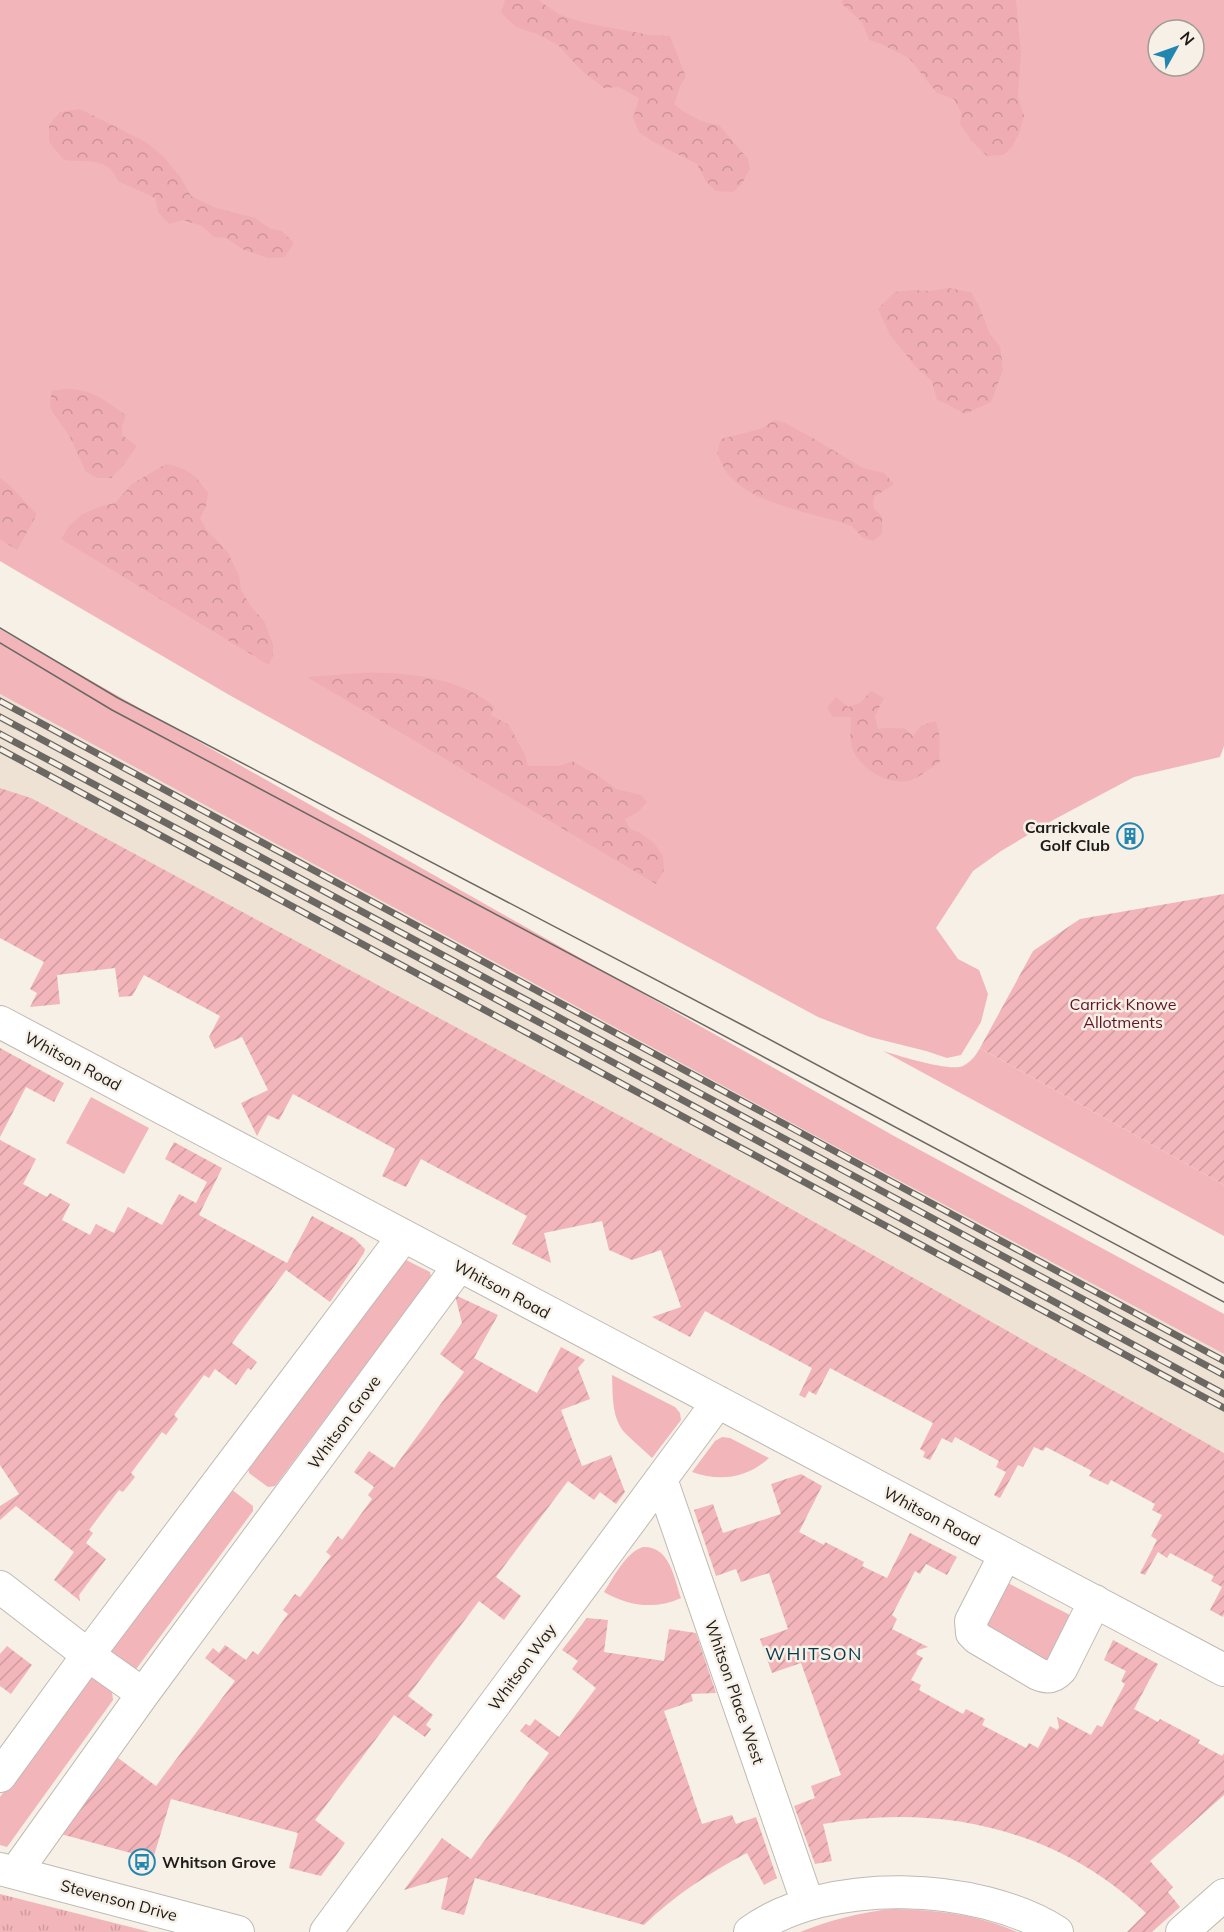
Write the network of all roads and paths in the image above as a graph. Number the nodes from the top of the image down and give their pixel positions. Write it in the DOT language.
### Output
graph roads {
  1 [pos="0,1022"];
  2 [pos="403,1237"];
  3 [pos="459,1266"];
  4 [pos="718,1402"];
  5 [pos="661,1479"];
  6 [pos="1005,1555"];
  7 [pos="0,1587"];
  8 [pos="1095,1601"];
  9 [pos="88,1655"];
  10 [pos="1224,1670"];
  11 [pos="143,1694"];
  12 [pos="0,1776"];
  13 [pos="8,1871"];
  14 [pos="1224,1895"];
  15 [pos="808,1905"];
  16 [pos="238,1932"];
  17 [pos="326,1932"];
  18 [pos="750,1932"];
  19 [pos="1057,1932"];
  20 [pos="1182,1932"];
  1 -- 2 [label="street, Whitson Road"];
  2 -- 3 [label="street, Whitson Road"];
  2 -- 9 [label="street"];
  3 -- 4 [label="street, Whitson Road"];
  3 -- 11 [label="street, Whitson Grove"];
  4 -- 5 [label="street, Whitson Way"];
  4 -- 6 [label="street, Whitson Road"];
  5 -- 15 [label="street, Whitson Place West"];
  5 -- 17 [label="street, Whitson Way"];
  6 -- 8 [label="street, Whitson Road"];
  6 -- 8 [label="street"];
  7 -- 9 [label="street"];
  8 -- 10 [label="street, Whitson Road"];
  9 -- 11 [label="street"];
  9 -- 12 [label="street"];
  11 -- 13 [label="street, Whitson Grove"];
  13 -- 16 [label="street, Stevenson Drive"];
  14 -- 20 [label="street"];
  15 -- 18 [label="street"];
  15 -- 19 [label="street"];
}
